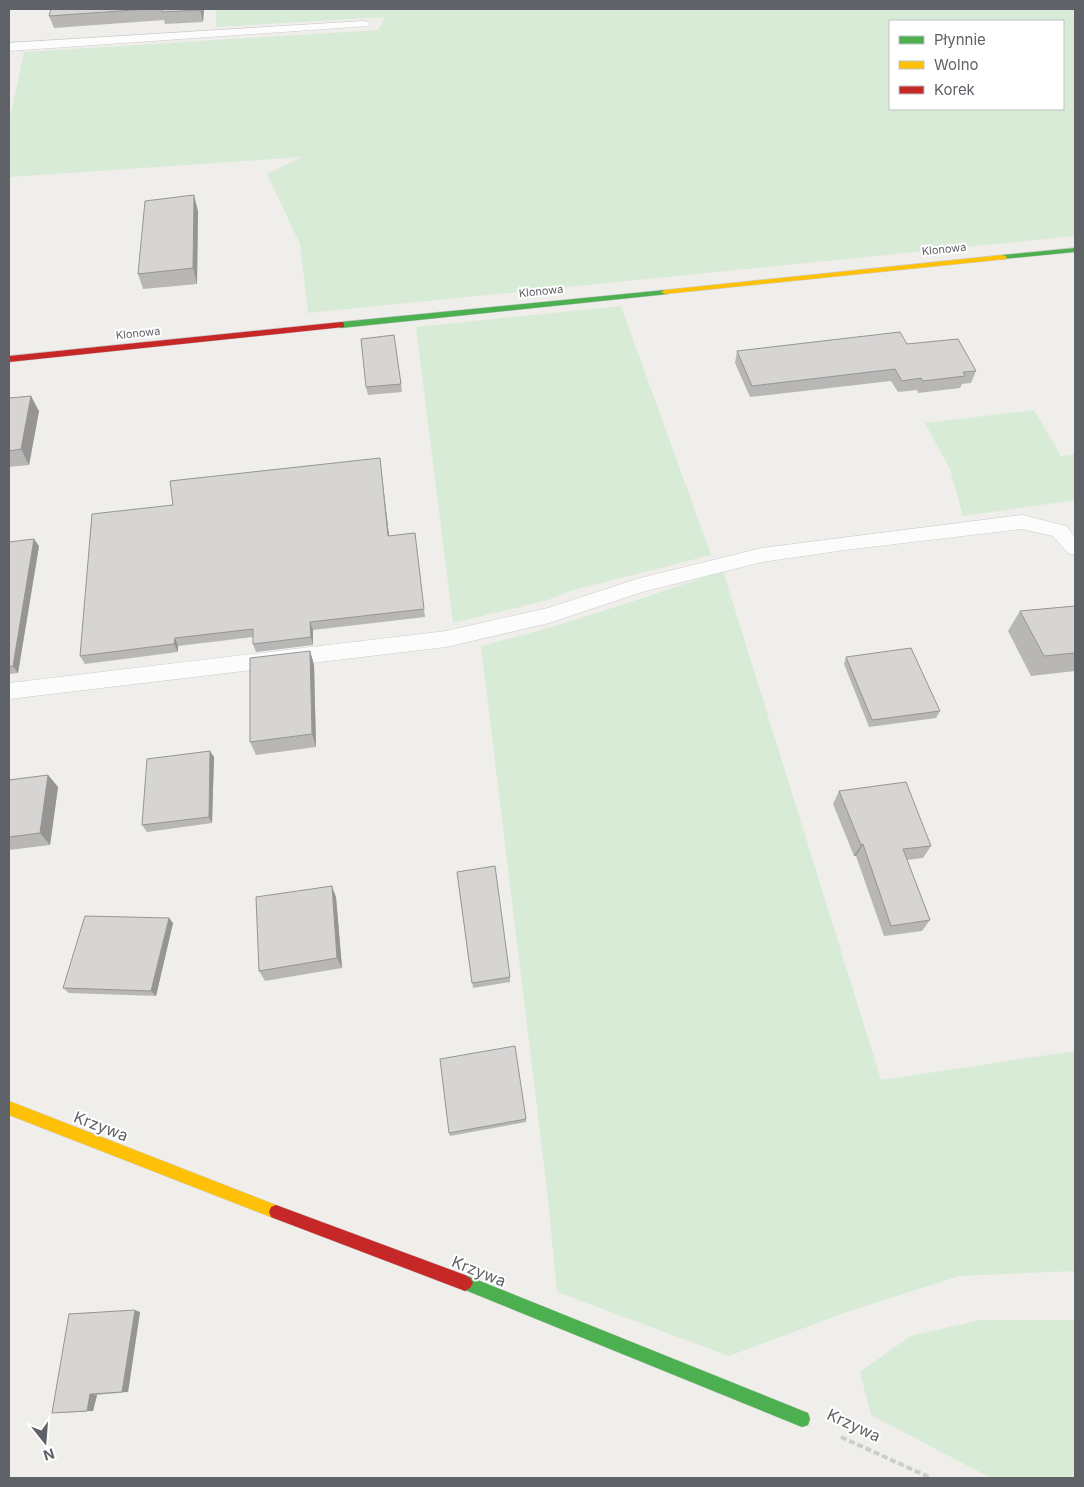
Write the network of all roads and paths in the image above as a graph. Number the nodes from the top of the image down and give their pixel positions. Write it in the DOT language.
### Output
graph roads {
  1 [pos="364,24"];
  2 [pos="9,47"];
  3 [pos="1075,250"];
  4 [pos="9,359"];
  5 [pos="1075,548"];
  6 [pos="9,692"];
  7 [pos="9,1108"];
  8 [pos="802,1419"];
  9 [pos="931,1478"];
  1 -- 2 [label="lane"];
  3 -- 4 [label="street, Klonowa"];
  5 -- 6 [label="lane"];
  7 -- 8 [label="street, Krzywa"];
  8 -- 9 [label="path, Krzywa"];
}
